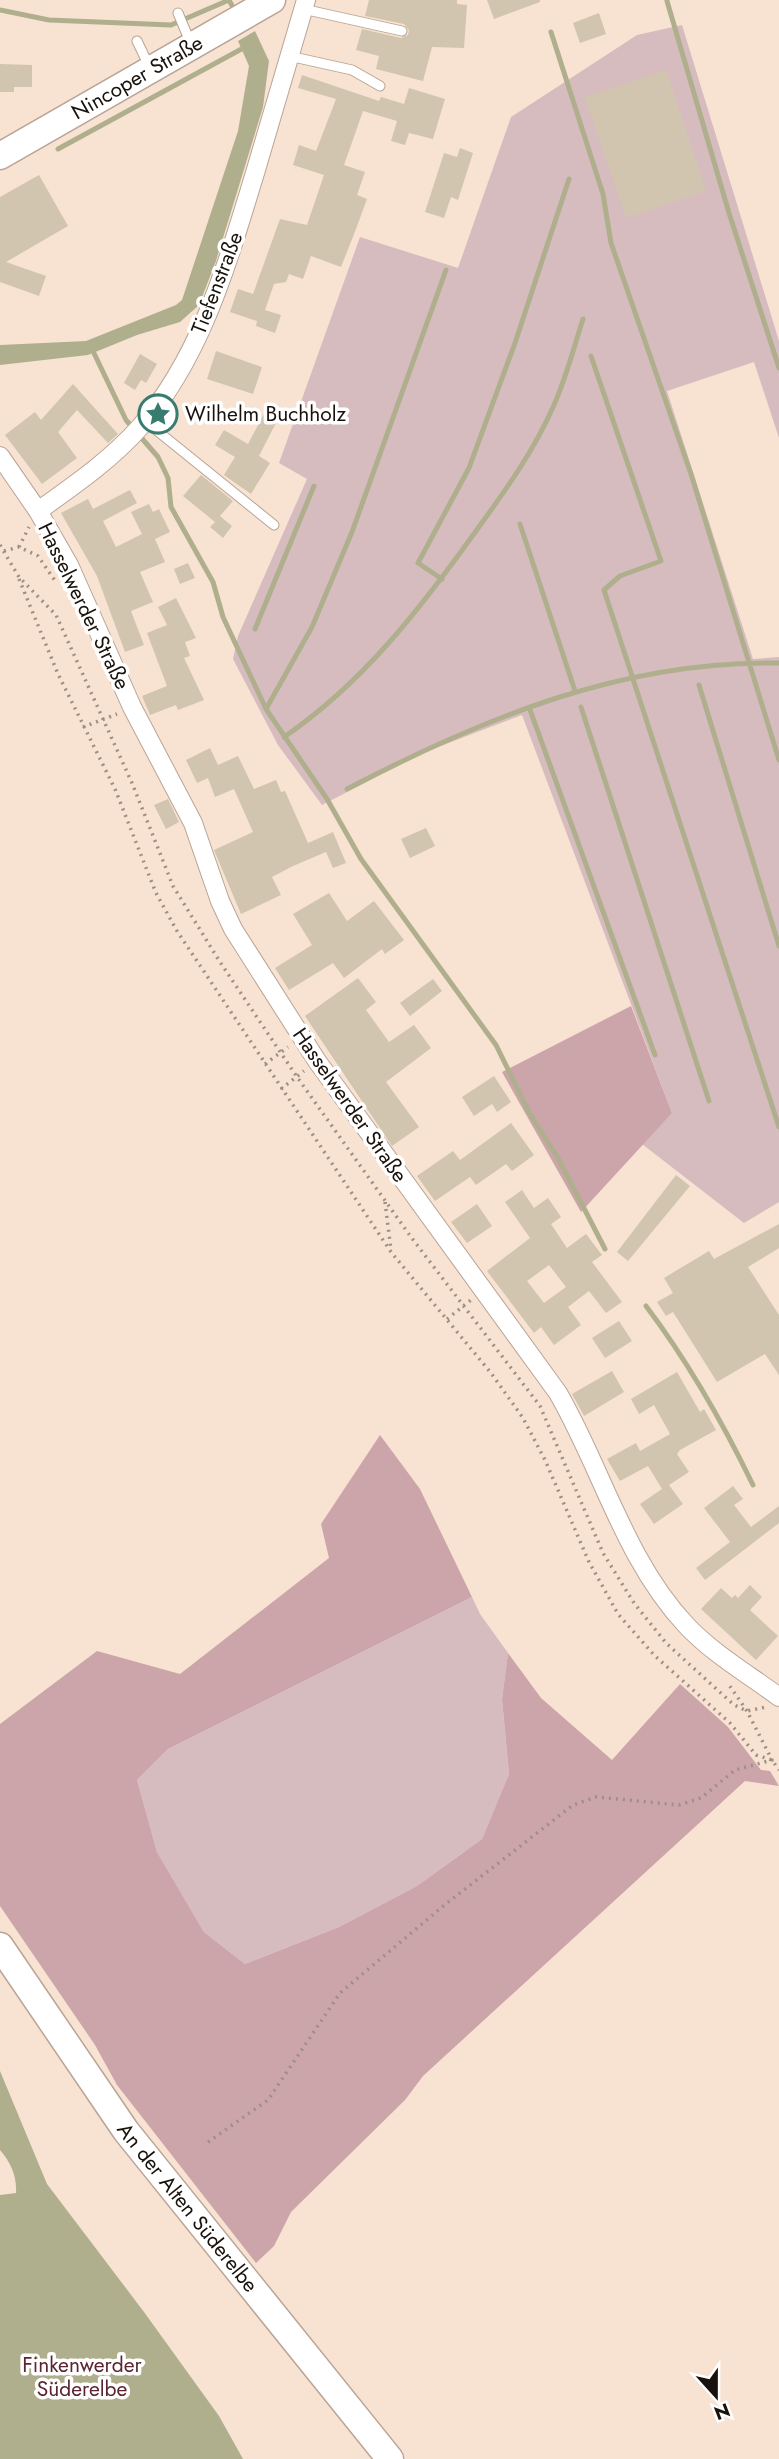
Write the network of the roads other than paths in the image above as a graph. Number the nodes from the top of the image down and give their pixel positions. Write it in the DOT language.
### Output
graph roads {
  1 [pos="304,4"];
  2 [pos="263,6"];
  3 [pos="178,13"];
  4 [pos="402,30"];
  5 [pos="189,38"];
  6 [pos="137,41"];
  7 [pos="289,56"];
  8 [pos="151,69"];
  9 [pos="380,86"];
  10 [pos="0,156"];
  11 [pos="143,423"];
  12 [pos="0,456"];
  13 [pos="36,515"];
  14 [pos="274,525"];
  15 [pos="779,1697"];
  16 [pos="0,1946"];
  17 [pos="390,2459"];
  1 -- 4 [label="lane"];
  1 -- 7 [label="street, Tiefenstraße"];
  2 -- 5 [label="main road, Nincoper Straße"];
  3 -- 5 [label="lane"];
  5 -- 8 [label="main road, Nincoper Straße"];
  6 -- 8 [label="lane"];
  7 -- 9 [label="lane"];
  7 -- 11 [label="street, Tiefenstraße"];
  8 -- 10 [label="main road, Nincoper Straße"];
  11 -- 13 [label="street, Tiefenstraße"];
  11 -- 14 [label="lane"];
  12 -- 13 [label="street, Hasselwerder Straße"];
  13 -- 15 [label="street, Hasselwerder Straße"];
  16 -- 17 [label="main road, An der Alten Süderelbe"];
}
